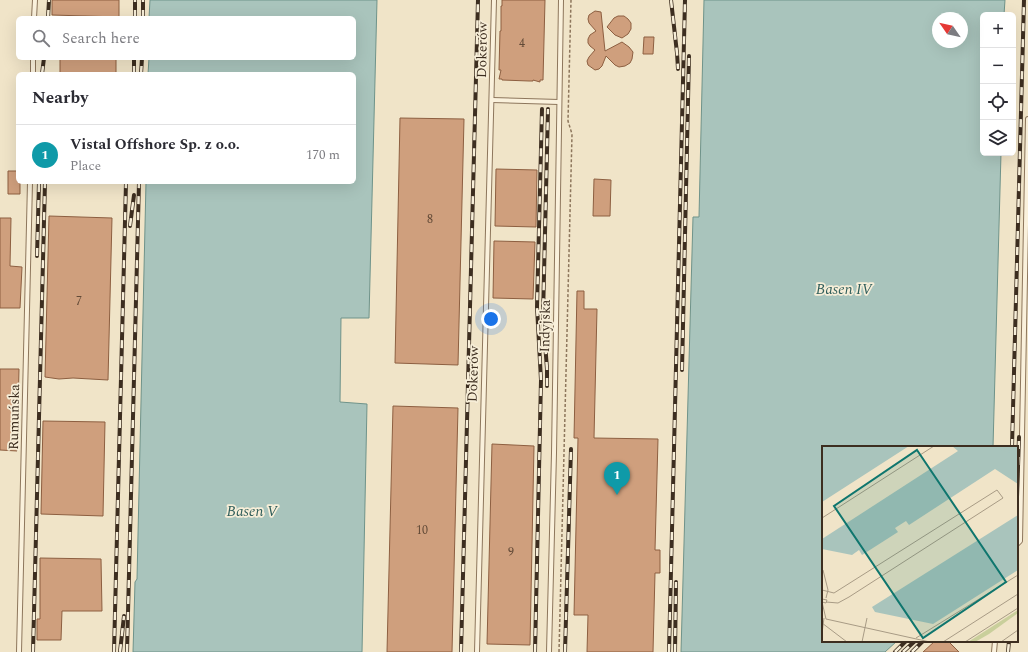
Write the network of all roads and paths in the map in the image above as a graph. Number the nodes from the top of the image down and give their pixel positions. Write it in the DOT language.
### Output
graph roads {
  1 [pos="35,0"];
  2 [pos="494,0"];
  3 [pos="561,0"];
  4 [pos="571,0"];
  5 [pos="34,16"];
  6 [pos="33,60"];
  7 [pos="33,72"];
  8 [pos="492,100"];
  9 [pos="559,102"];
  10 [pos="1028,119"];
  11 [pos="30,184"];
  12 [pos="1018,543"];
  13 [pos="995,642"];
  14 [pos="19,652"];
  15 [pos="477,652"];
  16 [pos="549,652"];
  17 [pos="559,652"];
  18 [pos="994,652"];
  1 -- 5 [label="lane"];
  2 -- 8 [label="lane, Dokerów"];
  3 -- 9 [label="lane, Indyjska"];
  4 -- 17 [label="path"];
  6 -- 7 [label="lane"];
  8 -- 9 [label="lane"];
  8 -- 15 [label="lane, Dokerów"];
  9 -- 16 [label="lane, Indyjska"];
  10 -- 12 [label="lane"];
  11 -- 14 [label="lane, Rumuńska"];
  13 -- 18 [label="lane"];
}
